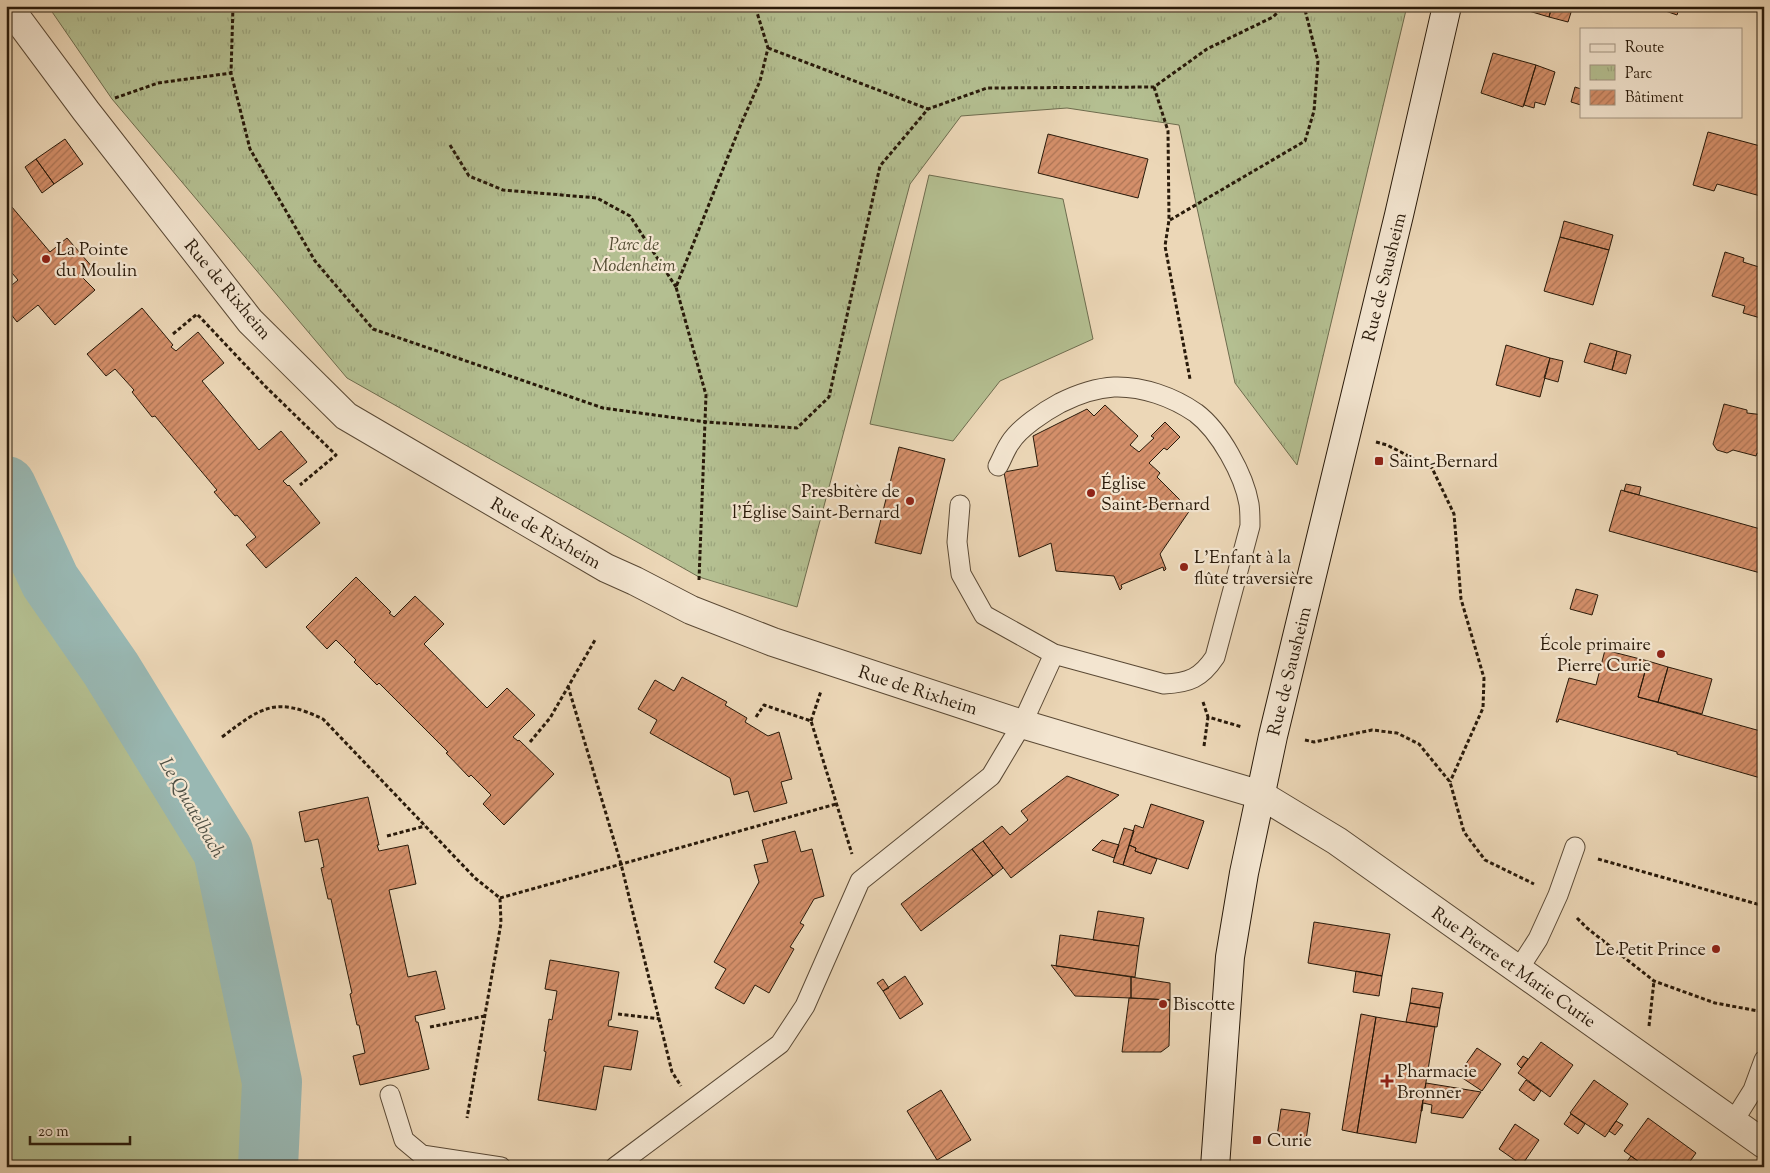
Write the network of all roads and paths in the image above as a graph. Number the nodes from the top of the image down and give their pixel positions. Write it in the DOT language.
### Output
graph roads {
  1 [pos="8,6"];
  2 [pos="233,6"];
  3 [pos="754,6"];
  4 [pos="1284,6"];
  5 [pos="1304,6"];
  6 [pos="1447,6"];
  7 [pos="768,48"];
  8 [pos="231,73"];
  9 [pos="1154,87"];
  10 [pos="928,109"];
  11 [pos="86,111"];
  12 [pos="450,145"];
  13 [pos="1169,220"];
  14 [pos="676,287"];
  15 [pos="173,334"];
  16 [pos="1197,414"];
  17 [pos="706,422"];
  18 [pos="1346,436"];
  19 [pos="998,466"];
  20 [pos="300,485"];
  21 [pos="960,505"];
  22 [pos="691,610"];
  23 [pos="595,640"];
  24 [pos="1054,654"];
  25 [pos="1194,678"];
  26 [pos="568,686"];
  27 [pos="821,690"];
  28 [pos="756,717"];
  29 [pos="811,721"];
  30 [pos="1022,724"];
  31 [pos="1273,736"];
  32 [pos="222,737"];
  33 [pos="530,742"];
  34 [pos="1450,782"];
  35 [pos="1261,795"];
  36 [pos="836,804"];
  37 [pos="426,826"];
  38 [pos="387,836"];
  39 [pos="1574,850"];
  40 [pos="621,864"];
  41 [pos="860,881"];
  42 [pos="1558,895"];
  43 [pos="500,898"];
  44 [pos="1764,906"];
  45 [pos="1518,970"];
  46 [pos="1654,981"];
  47 [pos="1764,1012"];
  48 [pos="618,1014"];
  49 [pos="484,1016"];
  50 [pos="660,1019"];
  51 [pos="430,1027"];
  52 [pos="1646,1060"];
  53 [pos="1764,1060"];
  54 [pos="390,1095"];
  55 [pos="694,1108"];
  56 [pos="467,1118"];
  57 [pos="1733,1122"];
  58 [pos="1764,1144"];
  59 [pos="502,1167"];
  60 [pos="615,1167"];
  61 [pos="1215,1167"];
  1 -- 11 [label="street, Rue de Rixheim"];
  2 -- 8 [label="path"];
  3 -- 7 [label="path"];
  4 -- 9 [label="path"];
  5 -- 13 [label="path"];
  6 -- 18 [label="street, Rue de Sausheim"];
  7 -- 10 [label="path"];
  7 -- 14 [label="path"];
  8 -- 11 [label="path"];
  8 -- 17 [label="path"];
  9 -- 10 [label="path"];
  9 -- 13 [label="path"];
  10 -- 17 [label="path"];
  11 -- 22 [label="street, Rue de Rixheim"];
  12 -- 14 [label="path"];
  13 -- 16 [label="path"];
  14 -- 17 [label="path"];
  15 -- 20 [label="path"];
  16 -- 19 [label="lane"];
  16 -- 25 [label="lane"];
  17 -- 22 [label="path"];
  18 -- 31 [label="street, Rue de Sausheim"];
  18 -- 34 [label="path"];
  21 -- 24 [label="lane"];
  22 -- 30 [label="street, Rue de Rixheim"];
  23 -- 26 [label="path"];
  24 -- 25 [label="lane"];
  24 -- 30 [label="lane"];
  25 -- 31 [label="path"];
  26 -- 33 [label="path"];
  26 -- 40 [label="path"];
  27 -- 29 [label="path"];
  28 -- 29 [label="path"];
  29 -- 36 [label="path"];
  30 -- 35 [label="street, Rue de Rixheim"];
  30 -- 41 [label="lane"];
  31 -- 34 [label="path"];
  31 -- 35 [label="street, Rue de Sausheim"];
  32 -- 37 [label="path"];
  34 -- 42 [label="path"];
  35 -- 45 [label="street, Rue Pierre et Marie Curie"];
  35 -- 61 [label="street, Rue de Sausheim"];
  36 -- 40 [label="path"];
  36 -- 41 [label="path"];
  37 -- 38 [label="path"];
  37 -- 43 [label="path"];
  39 -- 42 [label="lane"];
  39 -- 44 [label="path"];
  40 -- 43 [label="path"];
  40 -- 50 [label="path"];
  41 -- 55 [label="lane"];
  42 -- 45 [label="lane"];
  42 -- 46 [label="path"];
  43 -- 49 [label="path"];
  45 -- 52 [label="street, Rue Pierre et Marie Curie"];
  46 -- 47 [label="path"];
  46 -- 52 [label="path"];
  48 -- 50 [label="path"];
  49 -- 51 [label="path"];
  49 -- 56 [label="path"];
  50 -- 55 [label="path"];
  52 -- 57 [label="street, Rue Pierre et Marie Curie"];
  53 -- 57 [label="lane"];
  54 -- 59 [label="lane"];
  55 -- 60 [label="lane"];
  57 -- 58 [label="street, Rue Pierre et Marie Curie"];
}
